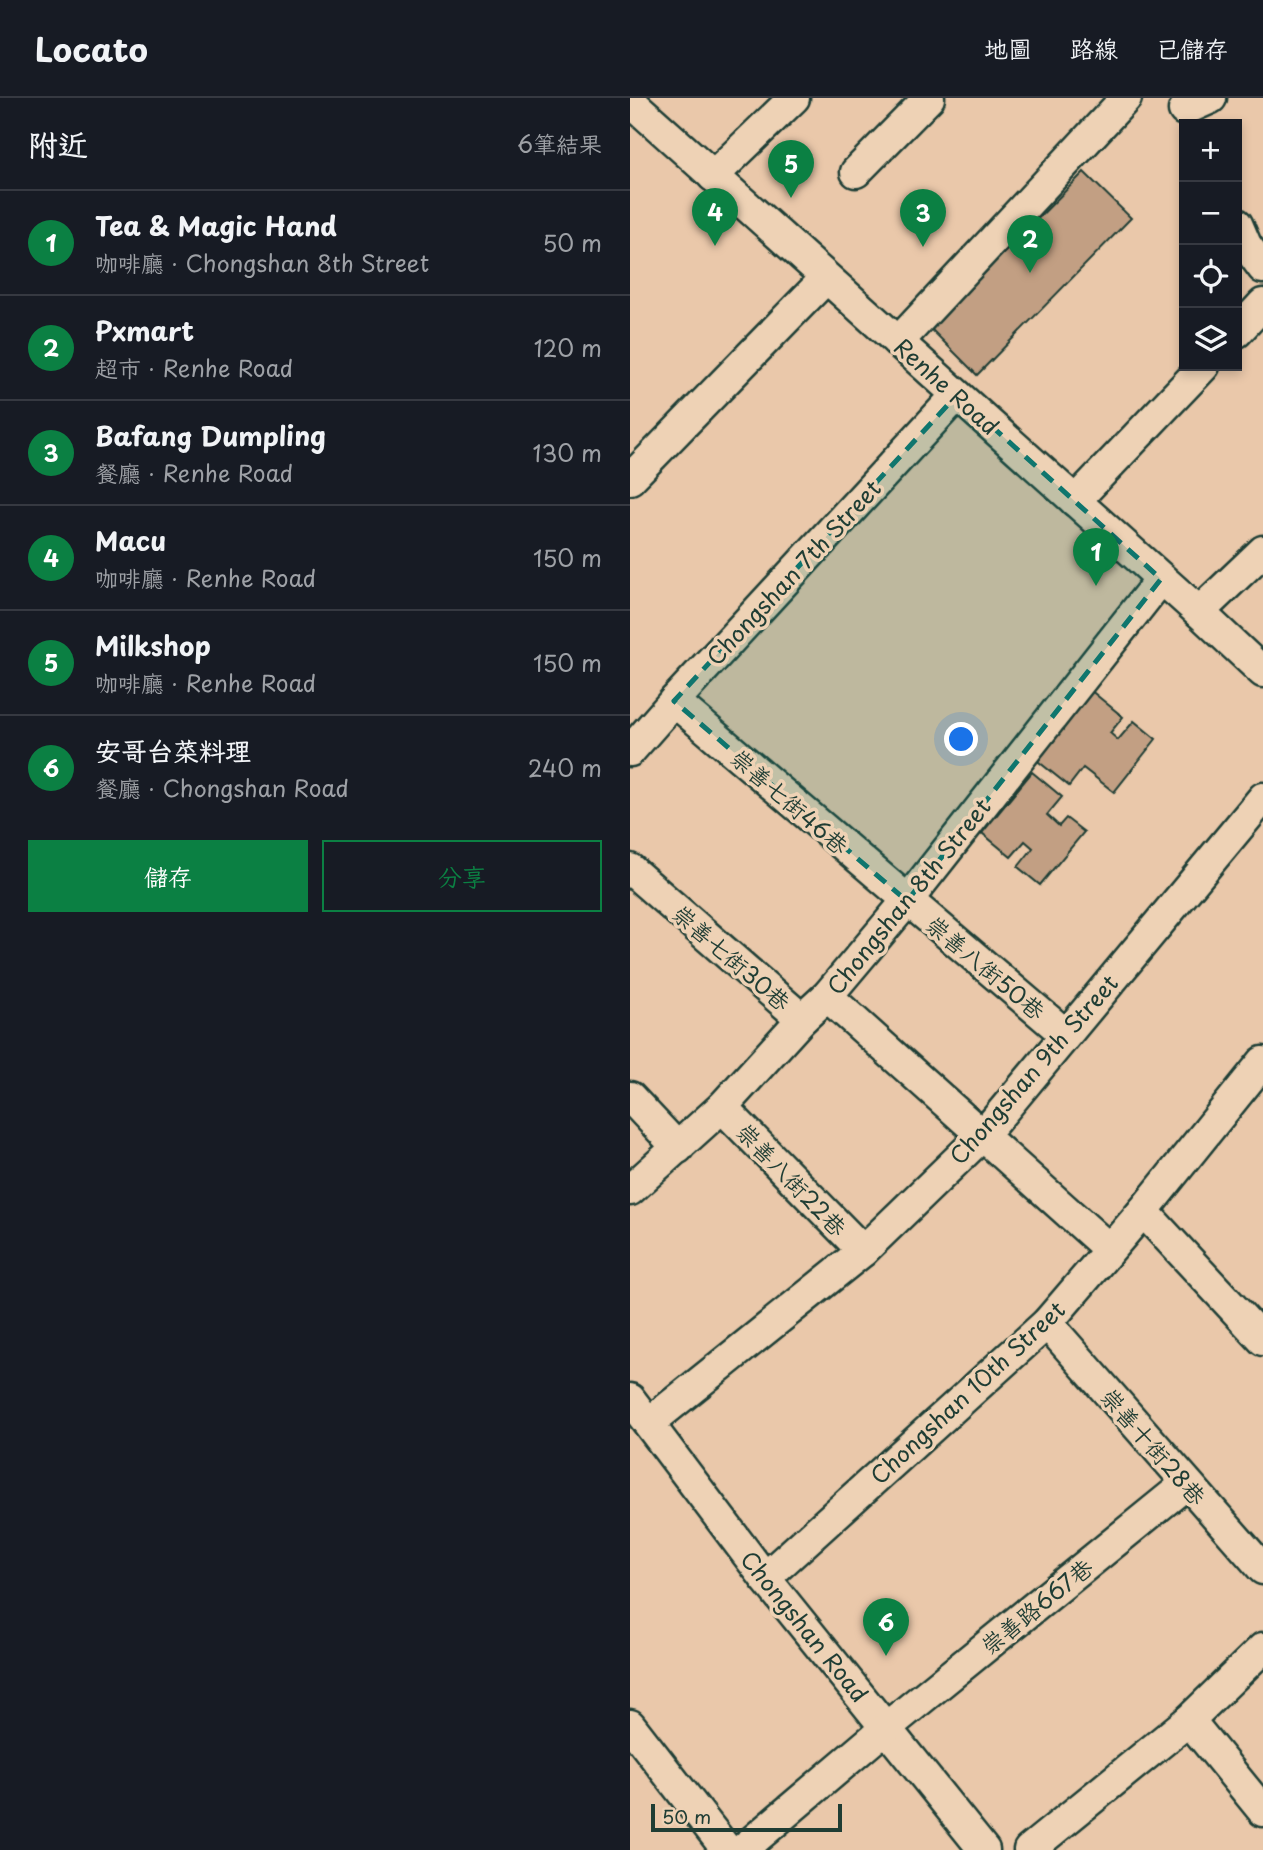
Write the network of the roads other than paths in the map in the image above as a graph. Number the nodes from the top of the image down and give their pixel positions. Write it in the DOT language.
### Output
graph roads {
  1 [pos="794,98"];
  2 [pos="929,98"];
  3 [pos="1126,98"];
  4 [pos="1211,98"];
  5 [pos="630,101"];
  6 [pos="1184,111"];
  7 [pos="856,172"];
  8 [pos="713,176"];
  9 [pos="826,278"];
  10 [pos="1263,304"];
  11 [pos="1242,327"];
  12 [pos="898,342"];
  13 [pos="1199,371"];
  14 [pos="957,394"];
  15 [pos="630,478"];
  16 [pos="1075,501"];
  17 [pos="1263,551"];
  18 [pos="1161,579"];
  19 [pos="1199,612"];
  20 [pos="1263,672"];
  21 [pos="674,701"];
  22 [pos="630,751"];
  23 [pos="1263,798"];
  24 [pos="630,869"];
  25 [pos="907,901"];
  26 [pos="827,996"];
  27 [pos="802,1019"];
  28 [pos="1065,1034"];
  29 [pos="1263,1062"];
  30 [pos="630,1097"];
  31 [pos="722,1107"];
  32 [pos="983,1135"];
  33 [pos="678,1148"];
  34 [pos="630,1190"];
  35 [pos="1143,1211"];
  36 [pos="1109,1249"];
  37 [pos="863,1251"];
  38 [pos="1047,1323"];
  39 [pos="1263,1340"];
  40 [pos="630,1399"];
  41 [pos="649,1423"];
  42 [pos="1186,1484"];
  43 [pos="1263,1569"];
  44 [pos="765,1578"];
  45 [pos="1263,1648"];
  46 [pos="1189,1720"];
  47 [pos="630,1725"];
  48 [pos="887,1727"];
  49 [pos="1263,1811"];
  50 [pos="727,1850"];
  51 [pos="742,1850"];
  52 [pos="984,1850"];
  53 [pos="1028,1850"];
  1 -- 8 [label="street"];
  2 -- 7 [label="street"];
  3 -- 12 [label="street"];
  4 -- 6 [label="street"];
  5 -- 8 [label="street, Renhe Road"];
  8 -- 9 [label="street, Renhe Road"];
  9 -- 12 [label="street, Renhe Road"];
  9 -- 15 [label="street"];
  10 -- 11 [label="street"];
  12 -- 14 [label="street, Renhe Road"];
  13 -- 16 [label="street"];
  14 -- 16 [label="street, Renhe Road"];
  14 -- 21 [label="street, Chongshan 7th Street"];
  16 -- 18 [label="street, Renhe Road"];
  17 -- 19 [label="street"];
  18 -- 19 [label="street, Renhe Road"];
  18 -- 25 [label="street, Chongshan 8th Street"];
  19 -- 20 [label="street, Renhe Road"];
  21 -- 22 [label="street, Chongshan 7th Street"];
  21 -- 25 [label="street, 崇善七街46巷"];
  23 -- 28 [label="street, Chongshan 9th Street"];
  24 -- 27 [label="street, 崇善七街30巷"];
  25 -- 26 [label="street, Chongshan 8th Street"];
  25 -- 28 [label="street, 崇善八街50巷"];
  26 -- 27 [label="street, Chongshan 8th Street"];
  26 -- 32 [label="street"];
  27 -- 31 [label="street, Chongshan 8th Street"];
  28 -- 32 [label="street, Chongshan 9th Street"];
  29 -- 35 [label="street, Chongshan 10th Street"];
  30 -- 33 [label="street"];
  31 -- 33 [label="street, Chongshan 8th Street"];
  31 -- 37 [label="street, 崇善八街22巷"];
  32 -- 36 [label="street"];
  32 -- 37 [label="street, Chongshan 9th Street"];
  33 -- 34 [label="street, Chongshan 8th Street"];
  35 -- 36 [label="street, Chongshan 10th Street"];
  35 -- 39 [label="street"];
  36 -- 38 [label="street, Chongshan 10th Street"];
  37 -- 41 [label="street, Chongshan 9th Street"];
  38 -- 42 [label="street, 崇善十街28巷"];
  38 -- 44 [label="street, Chongshan 10th Street"];
  40 -- 41 [label="street, Chongshan Road"];
  41 -- 44 [label="street, Chongshan Road"];
  42 -- 43 [label="street, 崇善十街28巷"];
  42 -- 48 [label="street, 崇善路667巷"];
  44 -- 48 [label="street, Chongshan Road"];
  45 -- 46 [label="street"];
  46 -- 49 [label="street"];
  46 -- 53 [label="street"];
  47 -- 50 [label="street"];
  48 -- 51 [label="street, 崇善路667巷"];
  48 -- 52 [label="street, Chongshan Road"];
}
